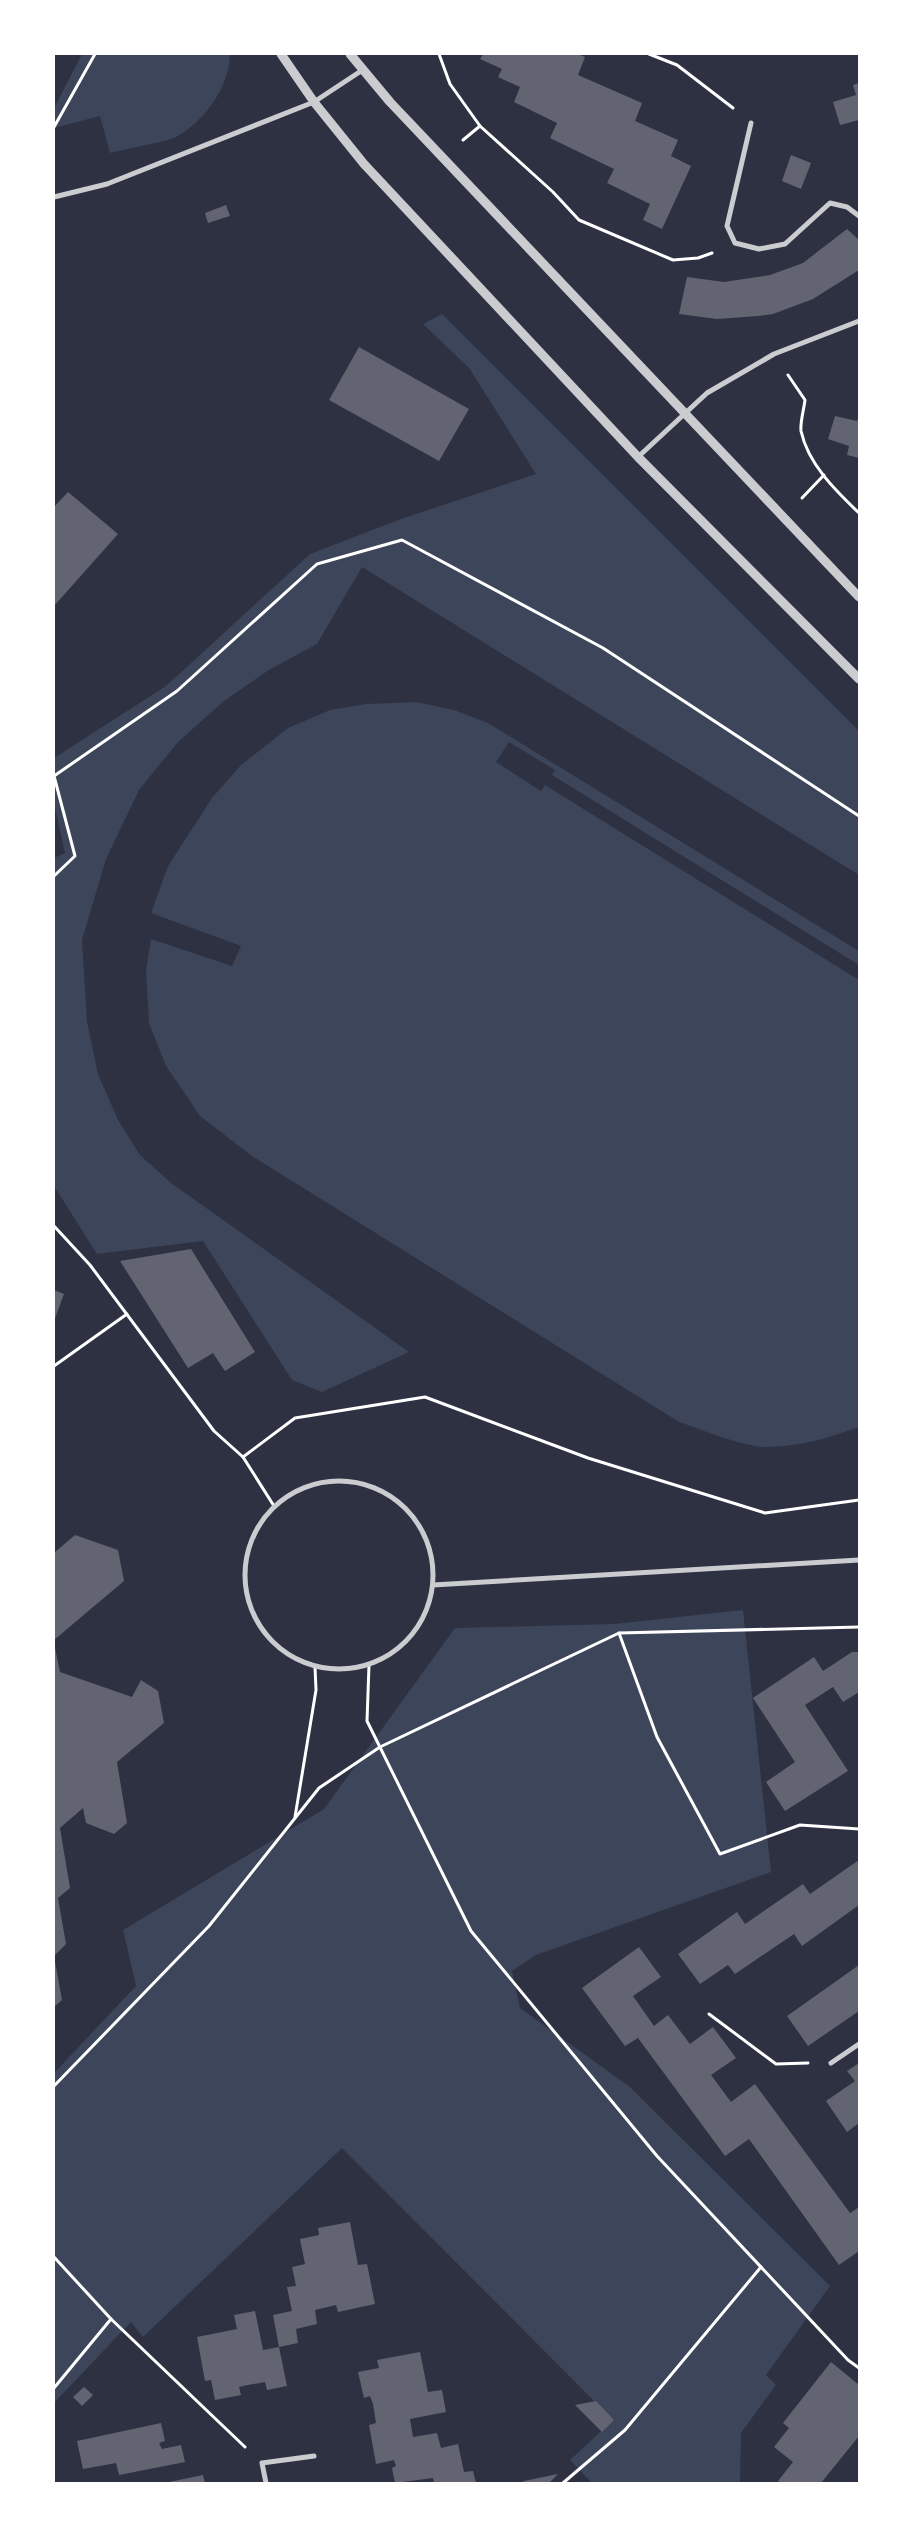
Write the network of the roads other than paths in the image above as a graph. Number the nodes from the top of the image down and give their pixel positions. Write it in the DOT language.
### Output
graph roads {
  1 [pos="282,54"];
  2 [pos="350,54"];
  3 [pos="364,68"];
  4 [pos="314,102"];
  5 [pos="751,123"];
  6 [pos="54,197"];
  7 [pos="859,216"];
  8 [pos="859,321"];
  9 [pos="686,412"];
  10 [pos="638,457"];
  11 [pos="859,597"];
  12 [pos="859,679"];
  13 [pos="859,1560"];
  14 [pos="433,1585"];
  15 [pos="859,2044"];
  16 [pos="831,2063"];
  17 [pos="314,2456"];
  18 [pos="266,2483"];
  1 -- 4 [label="street"];
  2 -- 3 [label="street"];
  3 -- 4 [label="street"];
  3 -- 9 [label="street"];
  4 -- 6 [label="street"];
  4 -- 10 [label="street"];
  5 -- 7 [label="street"];
  8 -- 9 [label="street"];
  9 -- 10 [label="street"];
  9 -- 11 [label="street"];
  10 -- 12 [label="street"];
  13 -- 14 [label="street"];
  14 -- 14 [label="street"];
  15 -- 16 [label="street"];
  17 -- 18 [label="street"];
}
